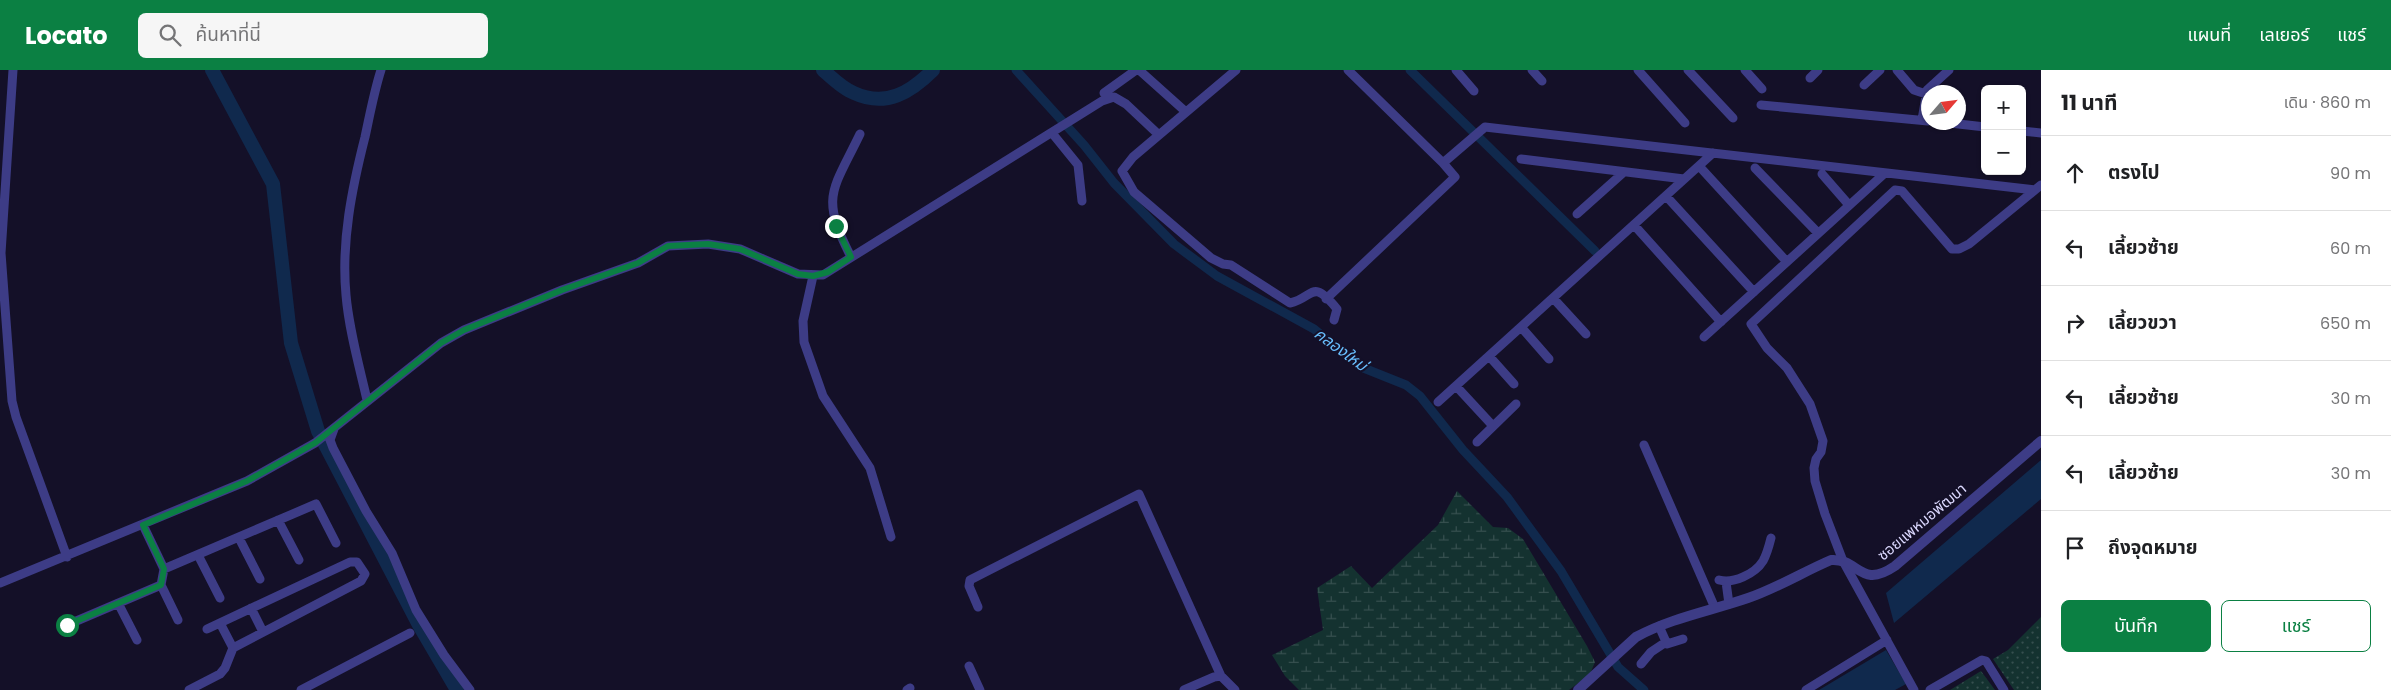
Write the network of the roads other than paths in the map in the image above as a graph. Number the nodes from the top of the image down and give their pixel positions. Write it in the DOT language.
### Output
graph roads {
  1 [pos="13,70"];
  2 [pos="381,70"];
  3 [pos="1138,70"];
  4 [pos="1236,70"];
  5 [pos="1348,70"];
  6 [pos="1456,70"];
  7 [pos="1532,70"];
  8 [pos="1638,70"];
  9 [pos="1688,70"];
  10 [pos="1745,70"];
  11 [pos="1818,70"];
  12 [pos="1880,70"];
  13 [pos="1897,70"];
  14 [pos="1949,70"];
  15 [pos="1810,78"];
  16 [pos="1542,81"];
  17 [pos="1864,85"];
  18 [pos="1932,85"];
  19 [pos="1762,89"];
  20 [pos="1474,91"];
  21 [pos="1921,92"];
  22 [pos="1104,94"];
  23 [pos="1761,104"];
  24 [pos="1186,112"];
  25 [pos="1733,118"];
  26 [pos="1921,121"];
  27 [pos="1685,123"];
  28 [pos="1966,125"];
  29 [pos="1981,127"];
  30 [pos="1056,131"];
  31 [pos="2026,132"];
  32 [pos="860,134"];
  33 [pos="2041,134"];
  34 [pos="1159,135"];
  35 [pos="1713,153"];
  36 [pos="1521,159"];
  37 [pos="1444,162"];
  38 [pos="1699,166"];
  39 [pos="1756,168"];
  40 [pos="1624,172"];
  41 [pos="1885,173"];
  42 [pos="1822,174"];
  43 [pos="1684,179"];
  44 [pos="2038,187"];
  45 [pos="1666,196"];
  46 [pos="1082,201"];
  47 [pos="1850,205"];
  48 [pos="1577,214"];
  49 [pos="1634,225"];
  50 [pos="1818,234"];
  51 [pos="851,257"];
  52 [pos="1787,262"];
  53 [pos="806,275"];
  54 [pos="1754,292"];
  55 [pos="1553,298"];
  56 [pos="1326,299"];
  57 [pos="1334,320"];
  58 [pos="1721,322"];
  59 [pos="1521,327"];
  60 [pos="1586,334"];
  61 [pos="1704,337"];
  62 [pos="1489,356"];
  63 [pos="1549,359"];
  64 [pos="1514,384"];
  65 [pos="1456,386"];
  66 [pos="367,400"];
  67 [pos="1438,402"];
  68 [pos="1516,404"];
  69 [pos="1493,426"];
  70 [pos="333,429"];
  71 [pos="2041,441"];
  72 [pos="1477,442"];
  73 [pos="1644,445"];
  74 [pos="278,520"];
  75 [pos="143,525"];
  76 [pos="891,537"];
  77 [pos="239,538"];
  78 [pos="1771,538"];
  79 [pos="336,543"];
  80 [pos="198,555"];
  81 [pos="67,557"];
  82 [pos="299,560"];
  83 [pos="1843,562"];
  84 [pos="164,569"];
  85 [pos="260,579"];
  86 [pos="0,583"];
  87 [pos="161,585"];
  88 [pos="220,598"];
  89 [pos="118,603"];
  90 [pos="1730,604"];
  91 [pos="978,607"];
  92 [pos="251,608"];
  93 [pos="1715,608"];
  94 [pos="178,620"];
  95 [pos="220,623"];
  96 [pos="67,625"];
  97 [pos="1659,626"];
  98 [pos="207,629"];
  99 [pos="263,632"];
  100 [pos="410,633"];
  101 [pos="1683,639"];
  102 [pos="137,640"];
  103 [pos="1887,640"];
  104 [pos="1666,642"];
  105 [pos="233,648"];
  106 [pos="1641,664"];
  107 [pos="969,666"];
  108 [pos="1221,676"];
  109 [pos="189,690"];
  110 [pos="301,690"];
  111 [pos="470,690"];
  112 [pos="980,690"];
  113 [pos="1184,690"];
  114 [pos="1235,690"];
  115 [pos="1578,690"];
  116 [pos="1806,690"];
  117 [pos="1914,690"];
  118 [pos="1930,690"];
  119 [pos="2004,690"];
  1 -- 81 [label="street"];
  2 -- 66 [label="street"];
  3 -- 22 [label="street"];
  3 -- 24 [label="street"];
  4 -- 24 [label="street"];
  5 -- 37 [label="street"];
  6 -- 20 [label="street"];
  7 -- 16 [label="street"];
  8 -- 27 [label="street"];
  9 -- 25 [label="street"];
  10 -- 19 [label="street"];
  11 -- 15 [label="street"];
  12 -- 17 [label="street"];
  13 -- 21 [label="street"];
  14 -- 18 [label="street"];
  23 -- 26 [label="street"];
  24 -- 34 [label="street"];
  28 -- 29 [label="street"];
  30 -- 34 [label="street"];
  30 -- 46 [label="street"];
  30 -- 51 [label="street"];
  31 -- 33 [label="street"];
  32 -- 51 [label="street"];
  34 -- 56 [label="street"];
  35 -- 37 [label="street"];
  35 -- 38 [label="street"];
  35 -- 41 [label="street"];
  36 -- 40 [label="street"];
  37 -- 56 [label="street"];
  38 -- 43 [label="street"];
  38 -- 52 [label="street"];
  39 -- 50 [label="street"];
  40 -- 43 [label="street"];
  40 -- 48 [label="street"];
  41 -- 44 [label="street"];
  41 -- 47 [label="street"];
  42 -- 47 [label="street"];
  43 -- 45 [label="street"];
  44 -- 83 [label="street"];
  45 -- 49 [label="street"];
  45 -- 54 [label="street"];
  47 -- 50 [label="street"];
  49 -- 55 [label="street"];
  49 -- 58 [label="street"];
  50 -- 52 [label="street"];
  51 -- 53 [label="street"];
  52 -- 54 [label="street"];
  53 -- 66 [label="street"];
  53 -- 76 [label="street"];
  54 -- 58 [label="street"];
  55 -- 59 [label="street"];
  55 -- 60 [label="street"];
  56 -- 57 [label="street"];
  58 -- 61 [label="street"];
  59 -- 62 [label="street"];
  59 -- 63 [label="street"];
  62 -- 64 [label="street"];
  62 -- 65 [label="street"];
  65 -- 67 [label="street"];
  65 -- 69 [label="street"];
  66 -- 70 [label="street"];
  68 -- 69 [label="street"];
  69 -- 72 [label="street"];
  70 -- 75 [label="street"];
  70 -- 111 [label="street"];
  71 -- 83 [label="street, ซอยแพหมอพัฒนา"];
  73 -- 93 [label="street"];
  74 -- 77 [label="street"];
  74 -- 79 [label="street"];
  74 -- 82 [label="street"];
  75 -- 81 [label="street"];
  75 -- 84 [label="street"];
  77 -- 80 [label="street"];
  77 -- 85 [label="street"];
  78 -- 90 [label="street"];
  80 -- 84 [label="street"];
  80 -- 88 [label="street"];
  81 -- 86 [label="street"];
  83 -- 90 [label="street"];
  83 -- 103 [label="street"];
  84 -- 87 [label="street"];
  87 -- 89 [label="street"];
  87 -- 94 [label="street"];
  89 -- 96 [label="street"];
  89 -- 102 [label="street"];
  90 -- 93 [label="street"];
  91 -- 108 [label="street"];
  92 -- 95 [label="street"];
  92 -- 99 [label="street"];
  92 -- 99 [label="street"];
  93 -- 97 [label="street"];
  95 -- 98 [label="street"];
  95 -- 105 [label="street"];
  97 -- 104 [label="street"];
  97 -- 115 [label="street"];
  99 -- 105 [label="street"];
  100 -- 110 [label="street"];
  101 -- 104 [label="street"];
  103 -- 116 [label="street"];
  103 -- 117 [label="street"];
  104 -- 106 [label="street"];
  105 -- 109 [label="street"];
  107 -- 112 [label="street"];
  108 -- 113 [label="street"];
  108 -- 114 [label="street"];
  118 -- 119 [label="street"];
}
